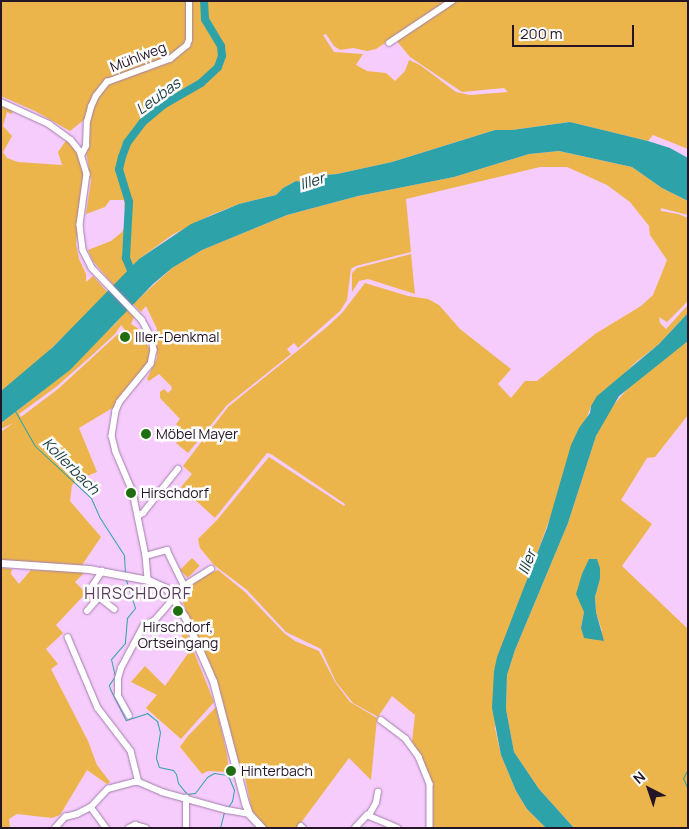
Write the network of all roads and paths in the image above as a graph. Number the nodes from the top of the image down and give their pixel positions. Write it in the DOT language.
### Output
graph roads {
  1 [pos="189,1"];
  2 [pos="452,1"];
  3 [pos="389,43"];
  4 [pos="1,102"];
  5 [pos="82,154"];
  6 [pos="178,469"];
  7 [pos="138,516"];
  8 [pos="146,556"];
  9 [pos="1,563"];
  10 [pos="211,569"];
  11 [pos="102,571"];
  12 [pos="148,580"];
  13 [pos="184,585"];
  14 [pos="173,596"];
  15 [pos="99,597"];
  16 [pos="114,609"];
  17 [pos="87,611"];
  18 [pos="68,637"];
  19 [pos="129,716"];
  20 [pos="381,720"];
  21 [pos="139,782"];
  22 [pos="378,792"];
  23 [pos="186,798"];
  24 [pos="91,807"];
  25 [pos="249,814"];
  26 [pos="369,815"];
  27 [pos="101,825"];
  28 [pos="55,828"];
  29 [pos="106,828"];
  30 [pos="129,828"];
  31 [pos="146,828"];
  32 [pos="186,828"];
  33 [pos="262,828"];
  34 [pos="355,828"];
  35 [pos="397,828"];
  36 [pos="430,828"];
  1 -- 5 [label="street, Mühlweg"];
  2 -- 3 [label="street"];
  4 -- 5 [label="street"];
  5 -- 7 [label="street, Mühlweg"];
  6 -- 7 [label="street"];
  7 -- 8 [label="street, Mühlweg"];
  8 -- 12 [label="street, Mühlweg"];
  8 -- 13 [label="street"];
  9 -- 11 [label="main road"];
  10 -- 13 [label="street"];
  11 -- 12 [label="main road"];
  11 -- 15 [label="street"];
  12 -- 14 [label="main road"];
  13 -- 14 [label="street"];
  14 -- 19 [label="street"];
  14 -- 25 [label="main road"];
  15 -- 16 [label="street"];
  15 -- 17 [label="street"];
  18 -- 21 [label="street"];
  20 -- 36 [label="street"];
  21 -- 23 [label="street"];
  21 -- 24 [label="street"];
  22 -- 26 [label="street"];
  23 -- 25 [label="street"];
  23 -- 32 [label="street"];
  24 -- 27 [label="street"];
  24 -- 28 [label="street"];
  25 -- 33 [label="main road"];
  26 -- 34 [label="street"];
  26 -- 35 [label="street"];
  27 -- 29 [label="street"];
  30 -- 31 [label="street"];
}
